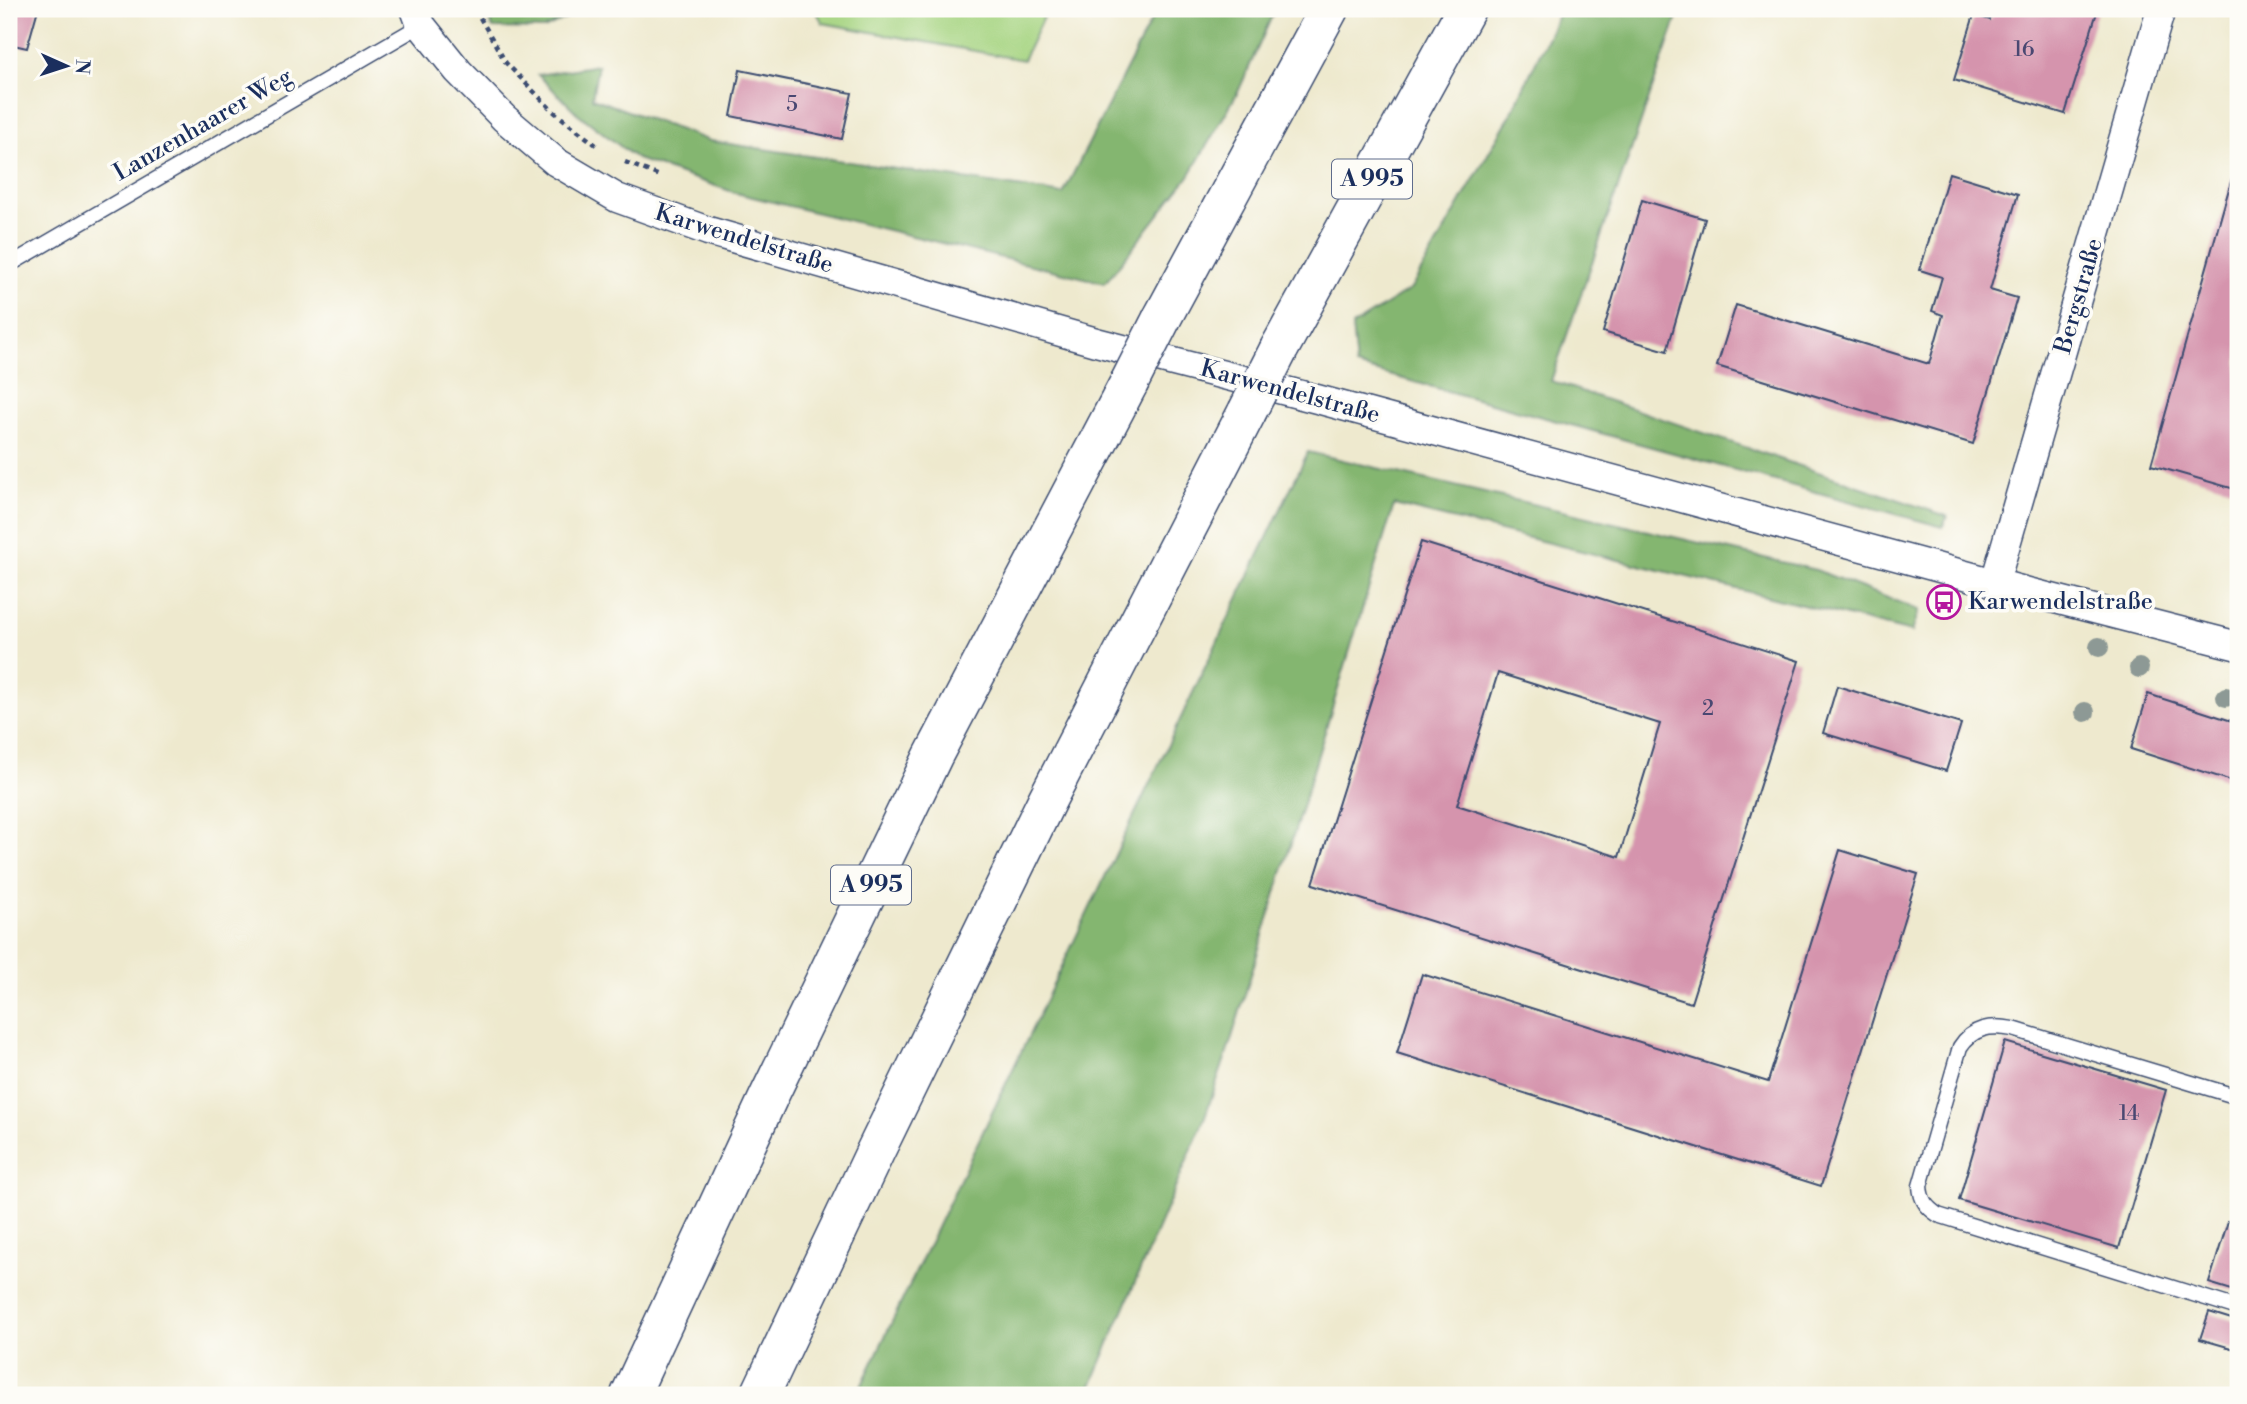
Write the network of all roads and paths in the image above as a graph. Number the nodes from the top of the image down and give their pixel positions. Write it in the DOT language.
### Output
graph roads {
  1 [pos="475,9"];
  2 [pos="1329,9"];
  3 [pos="1466,9"];
  4 [pos="2161,9"];
  5 [pos="418,17"];
  6 [pos="601,149"];
  7 [pos="623,161"];
  8 [pos="673,181"];
  9 [pos="9,265"];
  10 [pos="1995,582"];
  11 [pos="2238,646"];
  12 [pos="2238,1097"];
  13 [pos="2238,1308"];
  14 [pos="630,1395"];
  15 [pos="760,1395"];
  1 -- 6 [label="path"];
  2 -- 14 [label="highway, A 995, bridge"];
  3 -- 15 [label="highway, A 995, bridge"];
  4 -- 10 [label="street, Bergstraße"];
  5 -- 9 [label="lane, Lanzenhaarer Weg"];
  5 -- 10 [label="street, Karwendelstraße"];
  7 -- 8 [label="path"];
  10 -- 11 [label="street, Karwendelstraße"];
  12 -- 13 [label="lane"];
}
